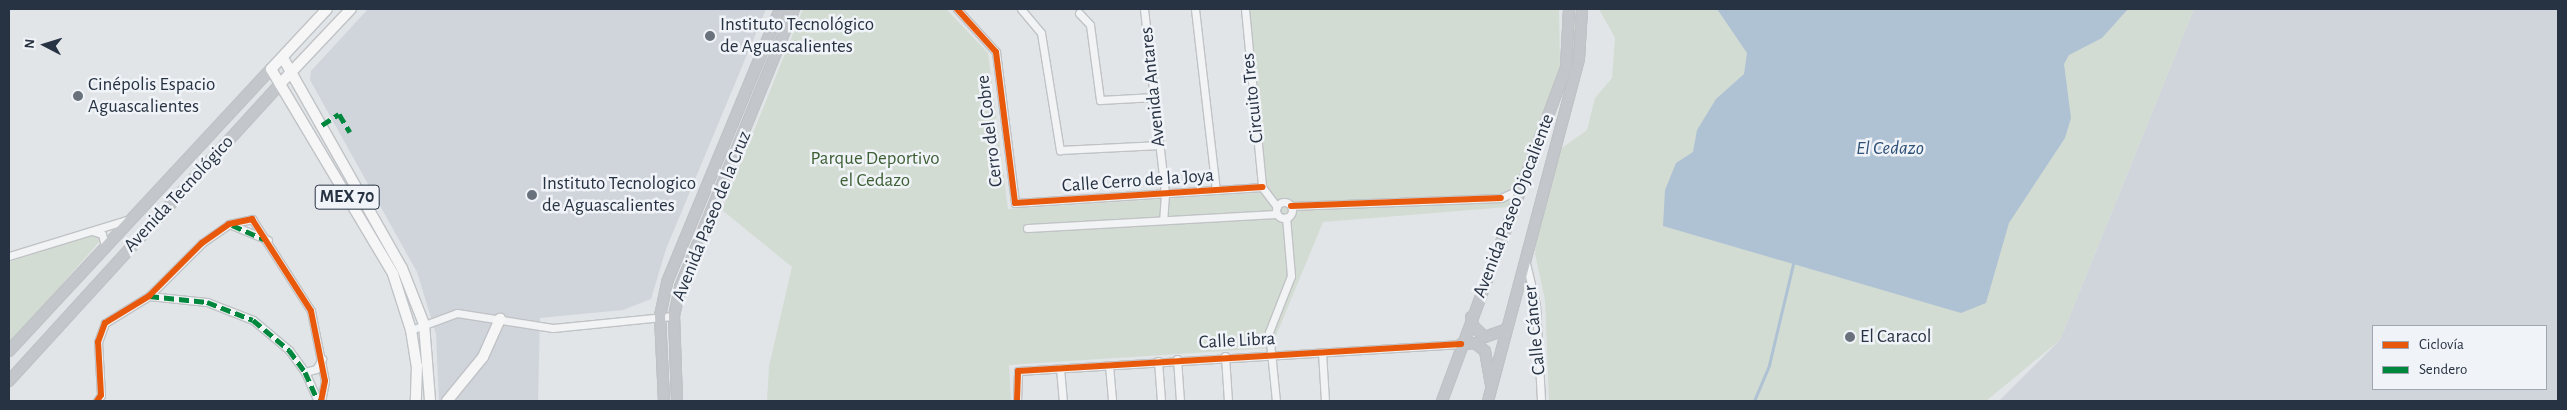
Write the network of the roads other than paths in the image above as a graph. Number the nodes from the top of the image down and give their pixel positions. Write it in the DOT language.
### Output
graph roads {
  1 [pos="327,9"];
  2 [pos="351,9"];
  3 [pos="780,9"];
  4 [pos="794,9"];
  5 [pos="958,9"];
  6 [pos="1021,9"];
  7 [pos="1144,9"];
  8 [pos="1195,9"];
  9 [pos="1245,9"];
  10 [pos="1569,9"];
  11 [pos="1582,9"];
  12 [pos="1079,13"];
  13 [pos="283,58"];
  14 [pos="271,69"];
  15 [pos="292,74"];
  16 [pos="280,84"];
  17 [pos="1155,97"];
  18 [pos="1160,145"];
  19 [pos="1262,187"];
  20 [pos="1216,190"];
  21 [pos="1520,190"];
  22 [pos="1165,194"];
  23 [pos="1501,198"];
  24 [pos="1015,203"];
  25 [pos="1292,206"];
  26 [pos="1513,209"];
  27 [pos="1277,210"];
  28 [pos="1286,218"];
  29 [pos="130,219"];
  30 [pos="1163,220"];
  31 [pos="229,224"];
  32 [pos="1026,228"];
  33 [pos="92,230"];
  34 [pos="268,240"];
  35 [pos="105,246"];
  36 [pos="9,256"];
  37 [pos="1525,259"];
  38 [pos="149,296"];
  39 [pos="660,316"];
  40 [pos="674,316"];
  41 [pos="1471,317"];
  42 [pos="500,319"];
  43 [pos="424,324"];
  44 [pos="1507,328"];
  45 [pos="411,330"];
  46 [pos="1461,344"];
  47 [pos="9,351"];
  48 [pos="1322,352"];
  49 [pos="1273,354"];
  50 [pos="1225,356"];
  51 [pos="322,359"];
  52 [pos="1177,360"];
  53 [pos="1158,361"];
  54 [pos="1109,365"];
  55 [pos="1060,368"];
  56 [pos="305,372"];
  57 [pos="9,381"];
  58 [pos="1490,396"];
  59 [pos="98,401"];
  60 [pos="319,401"];
  61 [pos="416,401"];
  62 [pos="430,401"];
  63 [pos="447,401"];
  64 [pos="664,401"];
  65 [pos="677,401"];
  66 [pos="1017,401"];
  67 [pos="1063,401"];
  68 [pos="1112,401"];
  69 [pos="1161,401"];
  70 [pos="1180,401"];
  71 [pos="1228,401"];
  72 [pos="1276,401"];
  73 [pos="1325,401"];
  74 [pos="1442,401"];
  75 [pos="1541,401"];
  1 -- 13 [label="main road, Avenida Tecnológico"];
  2 -- 15 [label="main road, Avenida Tecnológico"];
  3 -- 39 [label="main road, Avenida Paseo de la Cruz"];
  4 -- 40 [label="main road, Avenida Paseo de la Cruz"];
  5 -- 24 [label="street, Cerro del Cobre"];
  6 -- 18 [label="street"];
  7 -- 17 [label="street, Avenida Antares"];
  8 -- 20 [label="street"];
  9 -- 19 [label="street, Circuito Tres"];
  10 -- 21 [label="main road, Avenida Paseo Ojocaliente"];
  11 -- 37 [label="main road, Avenida Paseo Ojocaliente"];
  12 -- 17 [label="street"];
  13 -- 14 [label="main road, Avenida Tecnológico"];
  13 -- 15 [label="main road, MEX 70"];
  14 -- 16 [label="main road, MEX 70"];
  14 -- 29 [label="main road, Avenida Tecnológico"];
  15 -- 16 [label="main road, Avenida Tecnológico"];
  15 -- 43 [label="main road, MEX 70"];
  16 -- 45 [label="main road, MEX 70"];
  16 -- 57 [label="main road, Avenida Tecnológico"];
  17 -- 18 [label="street, Avenida Antares"];
  18 -- 22 [label="street, Avenida Antares"];
  19 -- 20 [label="street, Calle Cerro de la Joya"];
  19 -- 27 [label="street"];
  20 -- 22 [label="street, Calle Cerro de la Joya"];
  21 -- 23 [label="street"];
  21 -- 26 [label="main road, Avenida Paseo Ojocaliente"];
  22 -- 24 [label="street, Calle Cerro de la Joya"];
  22 -- 30 [label="street, Avenida Antares"];
  23 -- 25 [label="street"];
  23 -- 26 [label="street"];
  25 -- 27 [label="street"];
  25 -- 28 [label="street"];
  26 -- 41 [label="main road, Avenida Paseo Ojocaliente"];
  27 -- 28 [label="street"];
  27 -- 30 [label="street"];
  28 -- 49 [label="street"];
  29 -- 33 [label="street, Avenida Tecnológico"];
  29 -- 35 [label="main road, Avenida Tecnológico"];
  30 -- 32 [label="street"];
  31 -- 34 [label="street"];
  31 -- 34 [label="street"];
  31 -- 38 [label="street"];
  33 -- 35 [label="street, Avenida Tecnológico"];
  33 -- 36 [label="street, Avenida Tecnológico"];
  34 -- 51 [label="street"];
  35 -- 47 [label="main road, Avenida Tecnológico"];
  37 -- 44 [label="main road, Avenida Paseo Ojocaliente"];
  37 -- 75 [label="street, Calle Cáncer"];
  38 -- 56 [label="street"];
  38 -- 59 [label="street"];
  39 -- 40 [label="street"];
  39 -- 42 [label="street"];
  39 -- 64 [label="main road, Avenida Paseo de la Cruz"];
  40 -- 65 [label="main road, Avenida Paseo de la Cruz"];
  41 -- 44 [label="main road"];
  41 -- 46 [label="main road, Avenida Paseo Ojocaliente"];
  42 -- 43 [label="street"];
  42 -- 63 [label="main road"];
  43 -- 45 [label="street"];
  43 -- 62 [label="main road, MEX 70"];
  44 -- 58 [label="main road, Avenida Paseo Ojocaliente"];
  45 -- 61 [label="main road, MEX 70"];
  46 -- 48 [label="street, Calle Libra"];
  46 -- 58 [label="main road"];
  46 -- 74 [label="main road, Avenida Paseo Ojocaliente"];
  48 -- 49 [label="street, Calle Libra"];
  48 -- 73 [label="street"];
  49 -- 50 [label="street, Calle Libra"];
  49 -- 72 [label="street"];
  50 -- 52 [label="street, Calle Libra"];
  50 -- 71 [label="street"];
  51 -- 56 [label="street"];
  51 -- 60 [label="street"];
  52 -- 53 [label="street, Calle Libra"];
  52 -- 70 [label="street"];
  53 -- 54 [label="street, Calle Libra"];
  53 -- 69 [label="street"];
  54 -- 55 [label="street, Calle Libra"];
  54 -- 68 [label="street"];
  55 -- 66 [label="street, Calle Libra"];
  55 -- 67 [label="street"];
  56 -- 60 [label="street"];
}
